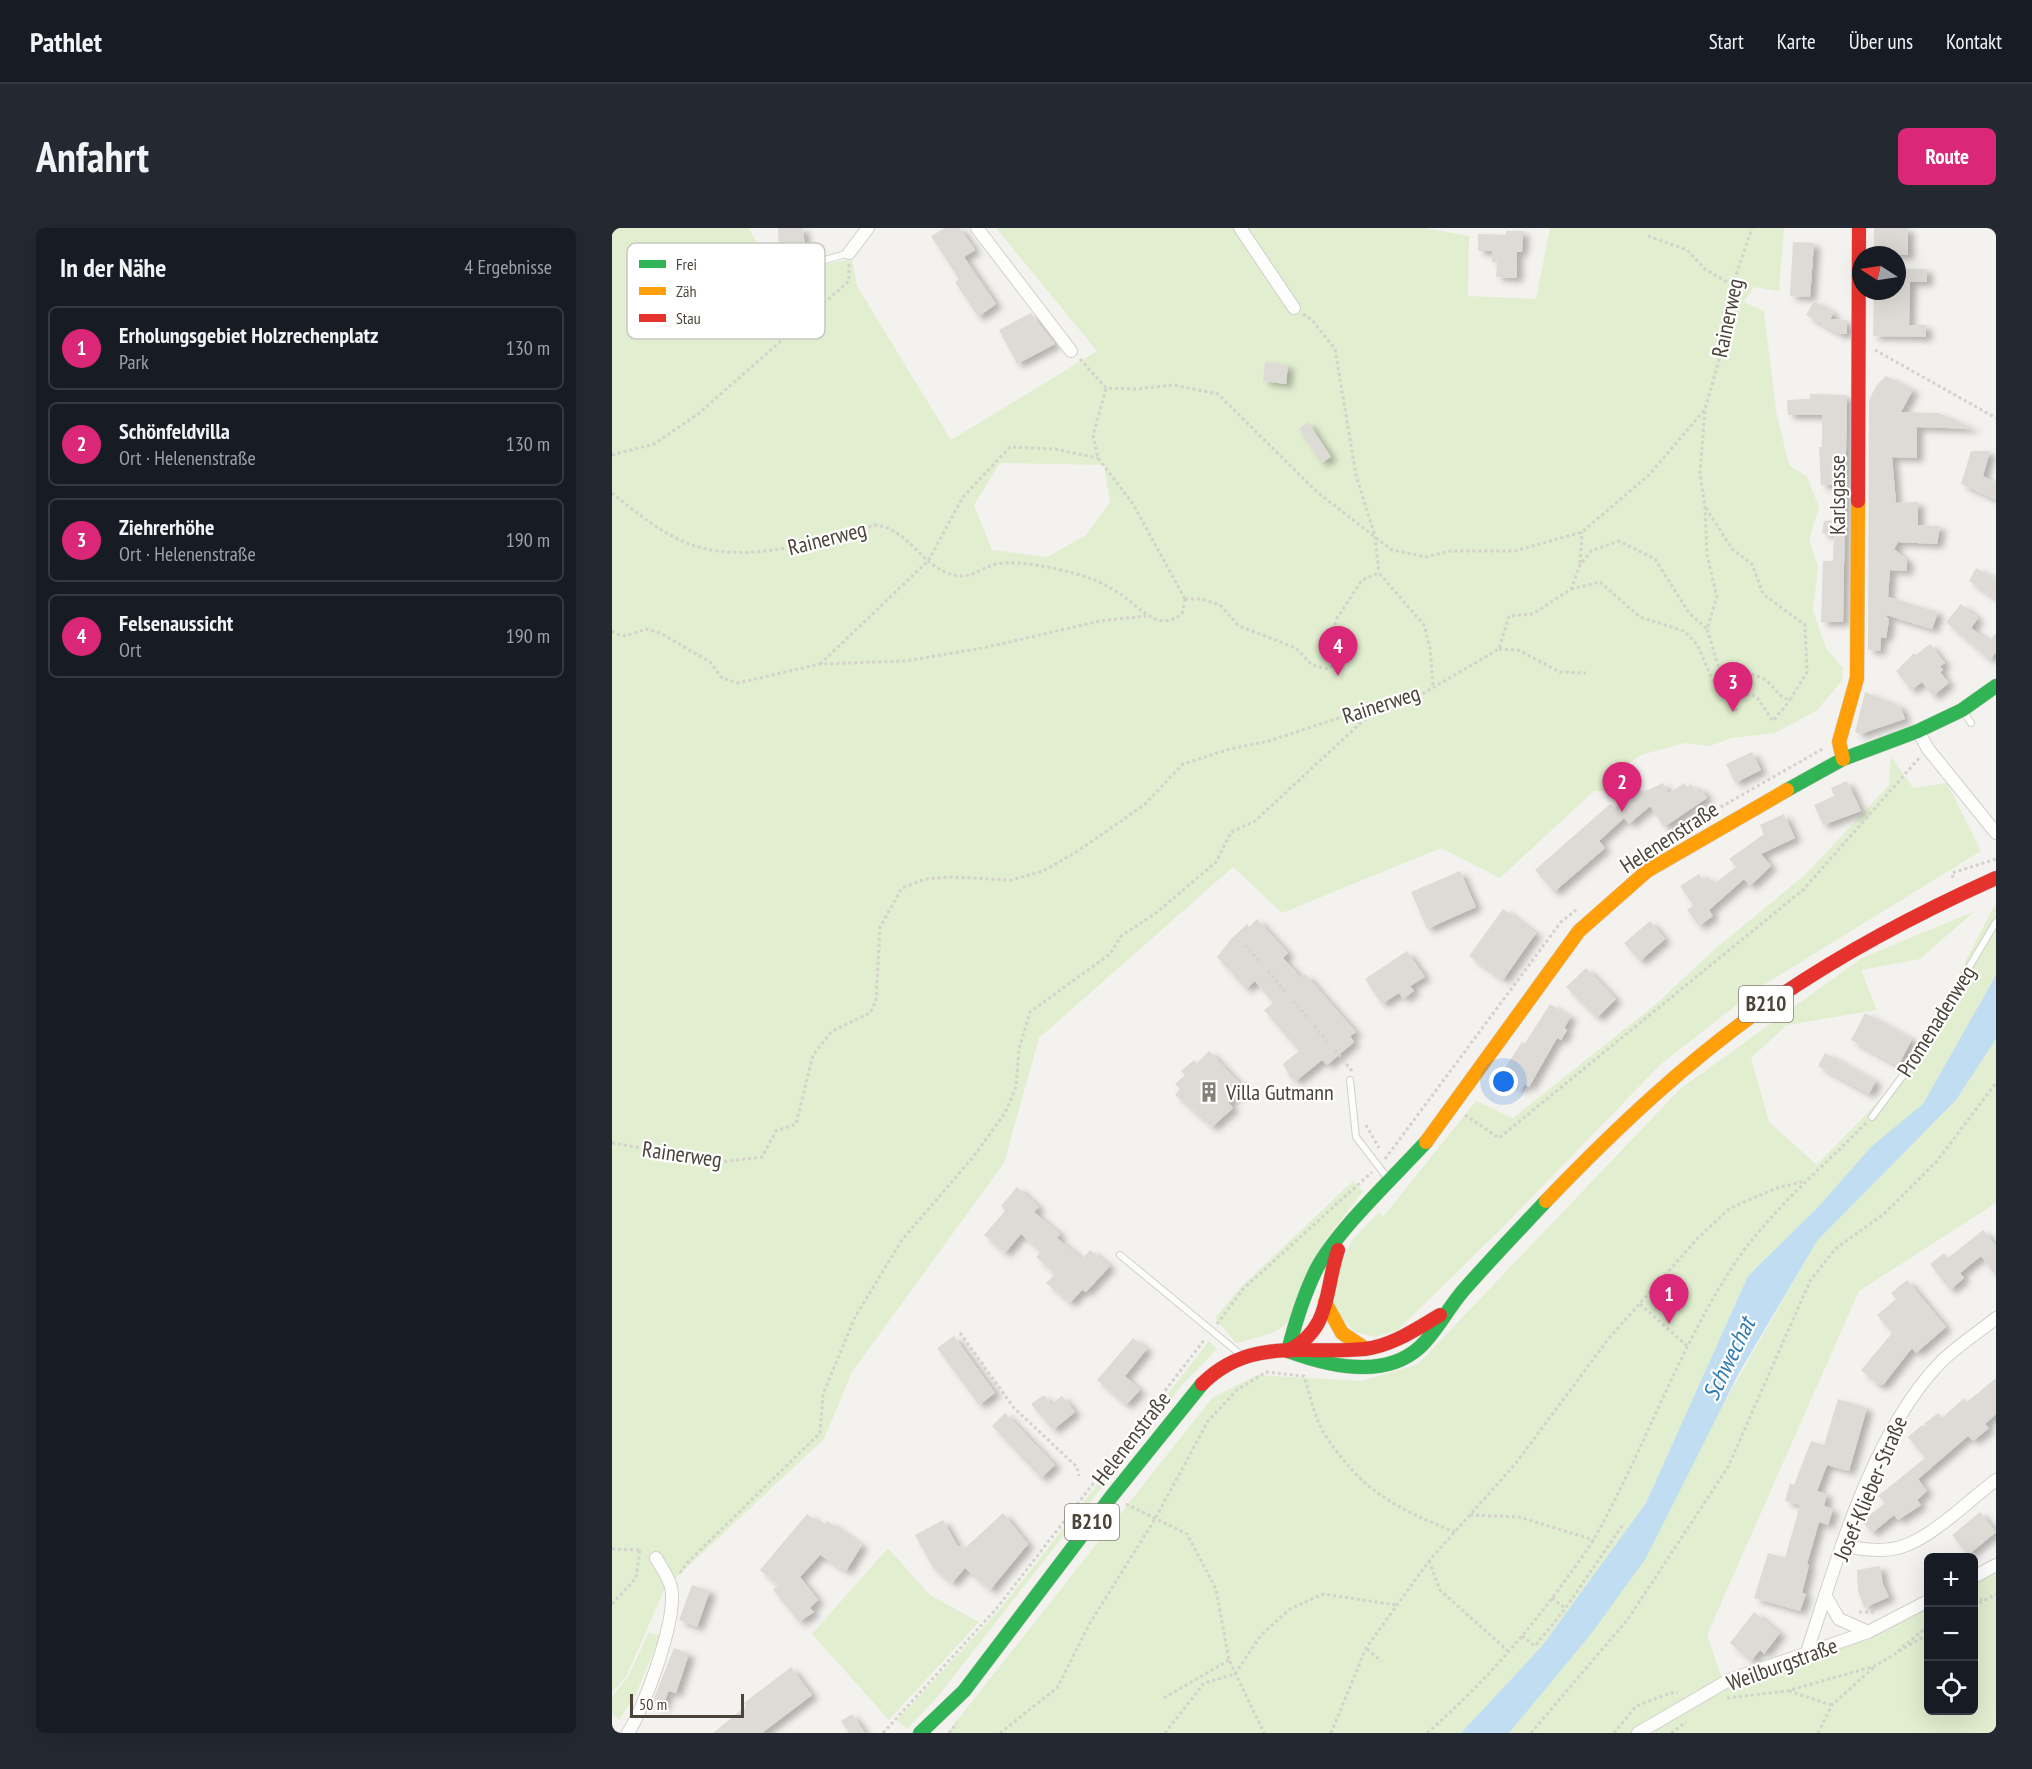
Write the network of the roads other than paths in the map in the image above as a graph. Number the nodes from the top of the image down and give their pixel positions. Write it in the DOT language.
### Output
graph roads {
  1 [pos="867,228"];
  2 [pos="977,228"];
  3 [pos="1240,228"];
  4 [pos="1859,228"];
  5 [pos="849,253"];
  6 [pos="825,260"];
  7 [pos="1294,308"];
  8 [pos="1071,351"];
  9 [pos="1996,686"];
  10 [pos="1962,710"];
  11 [pos="1971,723"];
  12 [pos="1918,731"];
  13 [pos="1843,759"];
  14 [pos="1996,832"];
  15 [pos="1996,878"];
  16 [pos="1996,922"];
  17 [pos="1350,1080"];
  18 [pos="1872,1117"];
  19 [pos="1392,1183"];
  20 [pos="1348,1227"];
  21 [pos="1120,1255"];
  22 [pos="1325,1302"];
  23 [pos="1448,1310"];
  24 [pos="1996,1318"];
  25 [pos="1366,1349"];
  26 [pos="1288,1352"];
  27 [pos="1243,1356"];
  28 [pos="1996,1480"];
  29 [pos="1843,1546"];
  30 [pos="656,1558"];
  31 [pos="1996,1565"];
  32 [pos="1978,1575"];
  33 [pos="1825,1595"];
  34 [pos="1924,1603"];
  35 [pos="1869,1632"];
  36 [pos="1806,1655"];
  37 [pos="628,1733"];
  38 [pos="920,1733"];
  39 [pos="1638,1733"];
  1 -- 5 [label="street"];
  2 -- 8 [label="street"];
  3 -- 7 [label="street"];
  4 -- 13 [label="street, Karlsgasse"];
  5 -- 6 [label="lane"];
  9 -- 10 [label="street, Helenenstraße"];
  10 -- 11 [label="lane"];
  10 -- 12 [label="street, Helenenstraße"];
  12 -- 13 [label="street, Helenenstraße"];
  12 -- 14 [label="street"];
  13 -- 19 [label="street, Helenenstraße"];
  15 -- 23 [label="street, B210"];
  16 -- 18 [label="lane, Promenadenweg"];
  17 -- 19 [label="lane"];
  19 -- 20 [label="street, Helenenstraße"];
  20 -- 22 [label="street, Helenenstraße"];
  20 -- 26 [label="street, Helenenstraße"];
  21 -- 27 [label="lane"];
  22 -- 25 [label="street"];
  22 -- 26 [label="street, Helenenstraße"];
  23 -- 25 [label="street, B210"];
  23 -- 26 [label="street, B210"];
  24 -- 29 [label="street, Josef-Klieber-Straße"];
  25 -- 26 [label="street, Helenenstraße / B210"];
  26 -- 27 [label="street, Helenenstraße / B210"];
  27 -- 38 [label="street, Helenenstraße / B210"];
  28 -- 29 [label="street"];
  29 -- 33 [label="street, Josef-Klieber-Straße"];
  30 -- 37 [label="street"];
  31 -- 32 [label="street"];
  33 -- 35 [label="street"];
  33 -- 36 [label="street, Josef-Klieber-Straße"];
  34 -- 35 [label="street, Weilburgstraße"];
  35 -- 36 [label="street, Weilburgstraße"];
  36 -- 39 [label="street, Weilburgstraße"];
}
